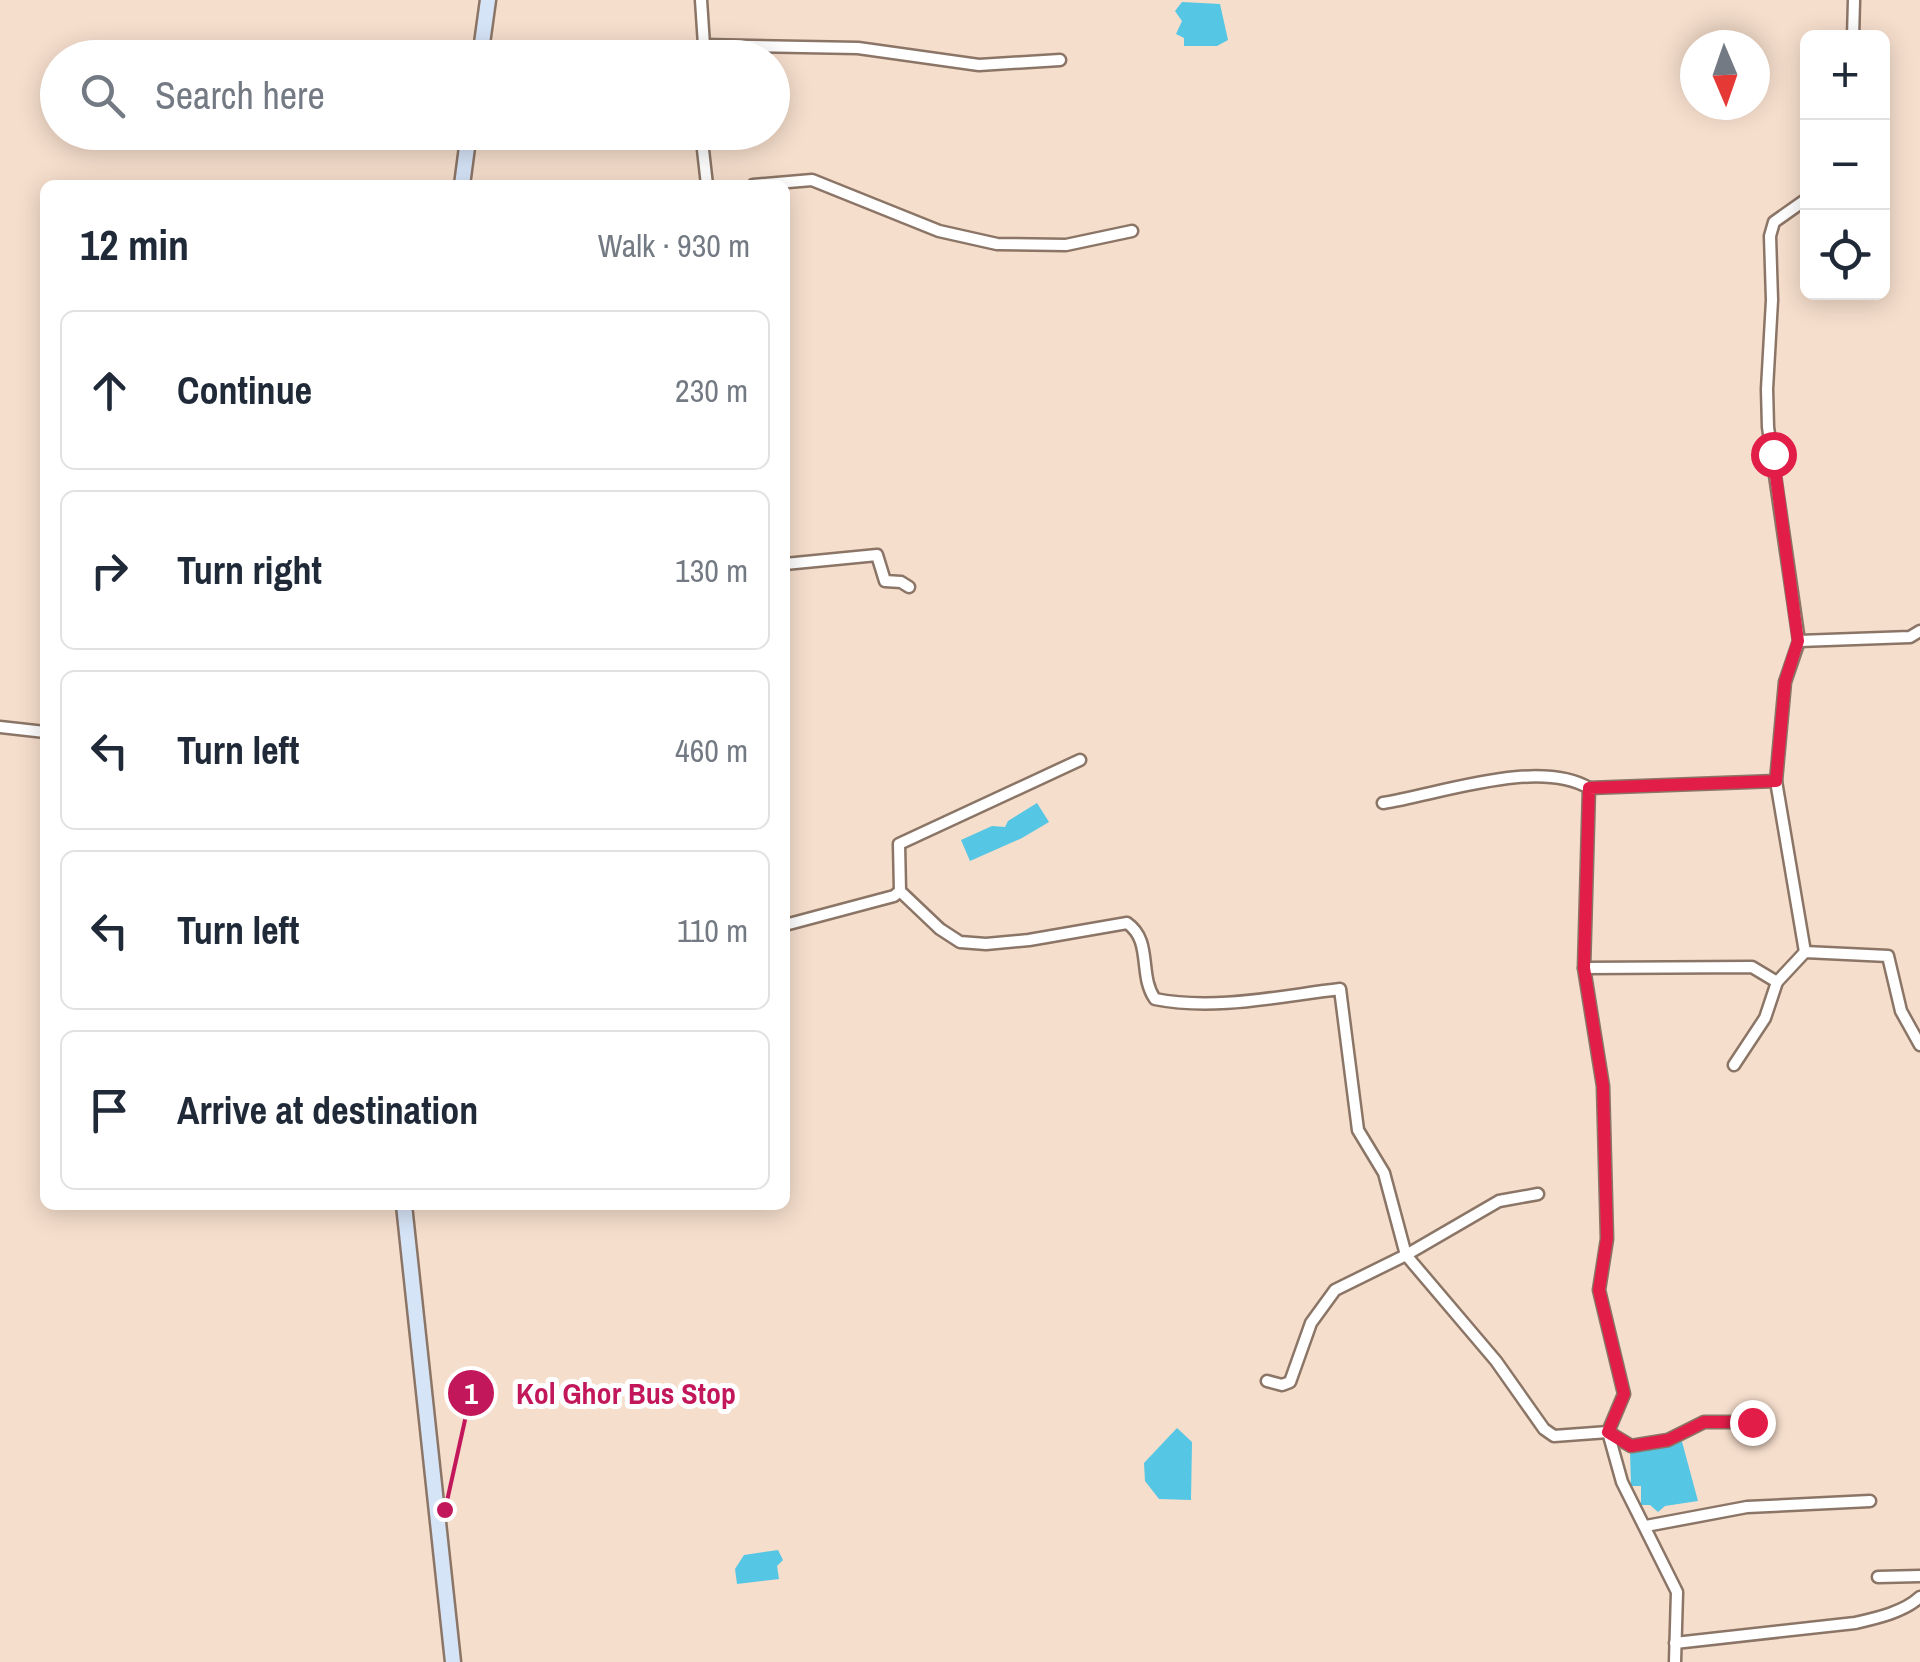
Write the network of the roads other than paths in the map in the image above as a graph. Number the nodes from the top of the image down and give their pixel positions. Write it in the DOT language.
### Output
graph roads {
  1 [pos="488,0"];
  2 [pos="700,0"];
  3 [pos="1854,0"];
  4 [pos="1854,30"];
  5 [pos="482,40"];
  6 [pos="704,40"];
  7 [pos="790,47"];
  8 [pos="1060,60"];
  9 [pos="467,150"];
  10 [pos="703,150"];
  11 [pos="463,180"];
  12 [pos="706,180"];
  13 [pos="790,182"];
  14 [pos="1800,204"];
  15 [pos="1132,231"];
  16 [pos="790,564"];
  17 [pos="909,587"];
  18 [pos="1920,630"];
  19 [pos="1798,641"];
  20 [pos="0,728"];
  21 [pos="40,732"];
  22 [pos="1080,760"];
  23 [pos="1776,781"];
  24 [pos="1589,788"];
  25 [pos="1383,803"];
  26 [pos="900,891"];
  27 [pos="790,923"];
  28 [pos="1804,952"];
  29 [pos="1584,968"];
  30 [pos="1778,982"];
  31 [pos="1920,1045"];
  32 [pos="1734,1066"];
  33 [pos="1538,1194"];
  34 [pos="405,1210"];
  35 [pos="1406,1255"];
  36 [pos="1267,1381"];
  37 [pos="1752,1422"];
  38 [pos="1608,1432"];
  39 [pos="1870,1501"];
  40 [pos="1646,1526"];
  41 [pos="1878,1576"];
  42 [pos="1920,1576"];
  43 [pos="1920,1596"];
  44 [pos="1675,1643"];
  45 [pos="453,1662"];
  46 [pos="1675,1662"];
  1 -- 5 [label="main road"];
  2 -- 6 [label="street"];
  3 -- 4 [label="street"];
  7 -- 8 [label="street"];
  9 -- 11 [label="main road"];
  10 -- 12 [label="street"];
  13 -- 15 [label="street"];
  14 -- 19 [label="street"];
  16 -- 17 [label="street"];
  18 -- 19 [label="street"];
  19 -- 23 [label="street"];
  20 -- 21 [label="street"];
  22 -- 26 [label="street"];
  23 -- 24 [label="street"];
  23 -- 28 [label="street"];
  24 -- 25 [label="street"];
  24 -- 29 [label="street"];
  26 -- 27 [label="street"];
  26 -- 35 [label="street"];
  28 -- 30 [label="street"];
  28 -- 31 [label="street"];
  29 -- 30 [label="street"];
  29 -- 38 [label="street"];
  30 -- 32 [label="street"];
  33 -- 35 [label="street"];
  34 -- 45 [label="main road"];
  35 -- 36 [label="street"];
  35 -- 38 [label="street"];
  37 -- 38 [label="street"];
  38 -- 40 [label="street"];
  39 -- 40 [label="street"];
  40 -- 44 [label="street"];
  41 -- 42 [label="street"];
  43 -- 44 [label="street"];
  44 -- 46 [label="street"];
}
